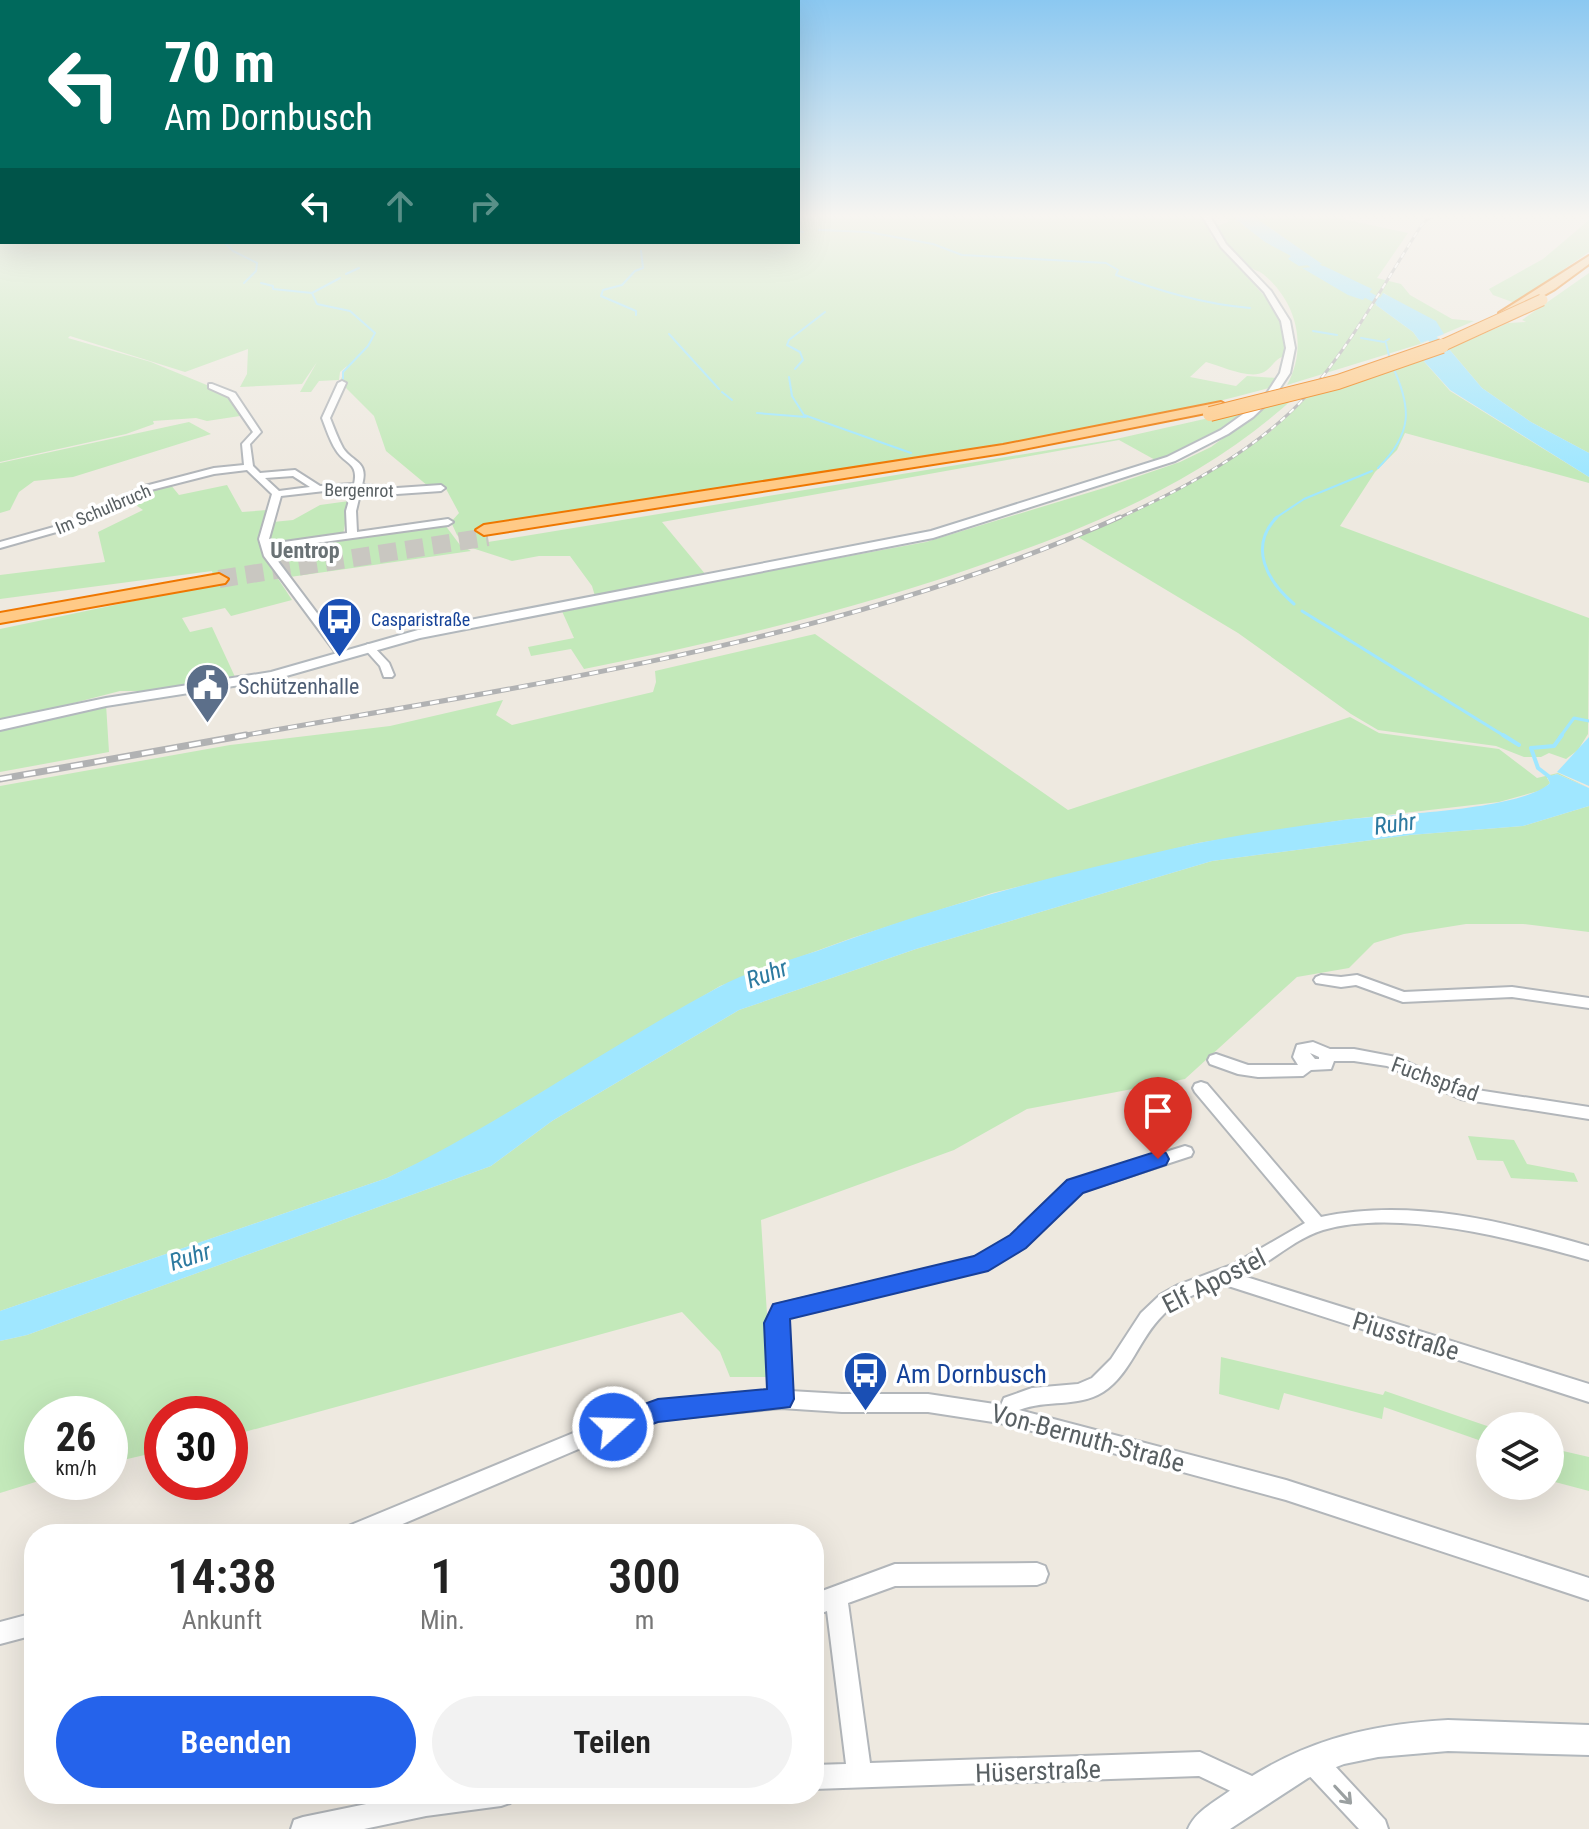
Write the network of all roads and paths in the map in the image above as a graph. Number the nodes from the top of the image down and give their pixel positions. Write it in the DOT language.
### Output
graph roads {
  1 [pos="1272,299"];
  2 [pos="1538,299"];
  3 [pos="342,383"];
  4 [pos="212,386"];
  5 [pos="252,471"];
  6 [pos="359,486"];
  7 [pos="441,488"];
  8 [pos="318,489"];
  9 [pos="277,494"];
  10 [pos="448,522"];
  11 [pos="0,533"];
  12 [pos="486,534"];
  13 [pos="352,536"];
  14 [pos="2,544"];
  15 [pos="266,547"];
  16 [pos="166,588"];
  17 [pos="117,589"];
  18 [pos="0,602"];
  19 [pos="0,610"];
  20 [pos="0,618"];
  21 [pos="0,625"];
  22 [pos="368,647"];
  23 [pos="343,655"];
  24 [pos="388,675"];
  25 [pos="0,725"];
  26 [pos="1321,980"];
  27 [pos="1589,1003"];
  28 [pos="1216,1060"];
  29 [pos="1201,1088"];
  30 [pos="1589,1113"];
  31 [pos="1185,1152"];
  32 [pos="1317,1225"];
  33 [pos="1589,1253"];
  34 [pos="1223,1277"];
  35 [pos="1589,1393"];
  36 [pos="781,1399"];
  37 [pos="1006,1415"];
  38 [pos="378,1524"];
  39 [pos="1037,1574"];
  40 [pos="1589,1589"];
  41 [pos="825,1602"];
  42 [pos="24,1627"];
  43 [pos="0,1633"];
  44 [pos="1589,1740"];
  45 [pos="1312,1760"];
  46 [pos="860,1776"];
  47 [pos="824,1777"];
  48 [pos="1256,1791"];
  49 [pos="426,1804"];
  50 [pos="303,1829"];
  51 [pos="1204,1829"];
  52 [pos="1376,1829"];
  1 -- 22 [label="main road"];
  2 -- 12 [label="highway, bridge"];
  3 -- 6 [label="street"];
  4 -- 5 [label="street"];
  5 -- 8 [label="street, Im Schulbruch"];
  5 -- 9 [label="street"];
  5 -- 14 [label="street, Im Schulbruch"];
  6 -- 7 [label="street, Bergenrot"];
  6 -- 8 [label="street, Bergenrot"];
  6 -- 13 [label="street"];
  8 -- 9 [label="street, Bergenrot"];
  9 -- 15 [label="street"];
  10 -- 13 [label="street"];
  11 -- 14 [label="street, Im Schulbruch"];
  13 -- 15 [label="street"];
  15 -- 23 [label="street"];
  16 -- 17 [label="highway"];
  16 -- 20 [label="highway"];
  16 -- 21 [label="highway"];
  17 -- 18 [label="highway"];
  17 -- 19 [label="highway"];
  22 -- 23 [label="main road"];
  22 -- 24 [label="street"];
  23 -- 25 [label="main road"];
  26 -- 27 [label="street"];
  28 -- 30 [label="street, Fuchspfad"];
  29 -- 32 [label="street"];
  31 -- 36 [label="street"];
  32 -- 33 [label="street, Elf Apostel"];
  32 -- 34 [label="street, Elf Apostel"];
  34 -- 35 [label="street, Piusstraße"];
  34 -- 37 [label="street, Elf Apostel"];
  36 -- 37 [label="street, Von-Bernuth-Straße"];
  36 -- 38 [label="street, Von-Bernuth-Straße"];
  37 -- 40 [label="street, Von-Bernuth-Straße"];
  39 -- 41 [label="street"];
  41 -- 46 [label="street"];
  42 -- 43 [label="street"];
  44 -- 45 [label="main road"];
  45 -- 48 [label="main road"];
  45 -- 52 [label="street, one-way"];
  46 -- 47 [label="street, Hüserstraße"];
  46 -- 48 [label="street, Hüserstraße"];
  48 -- 51 [label="main road"];
  49 -- 50 [label="street"];
}
